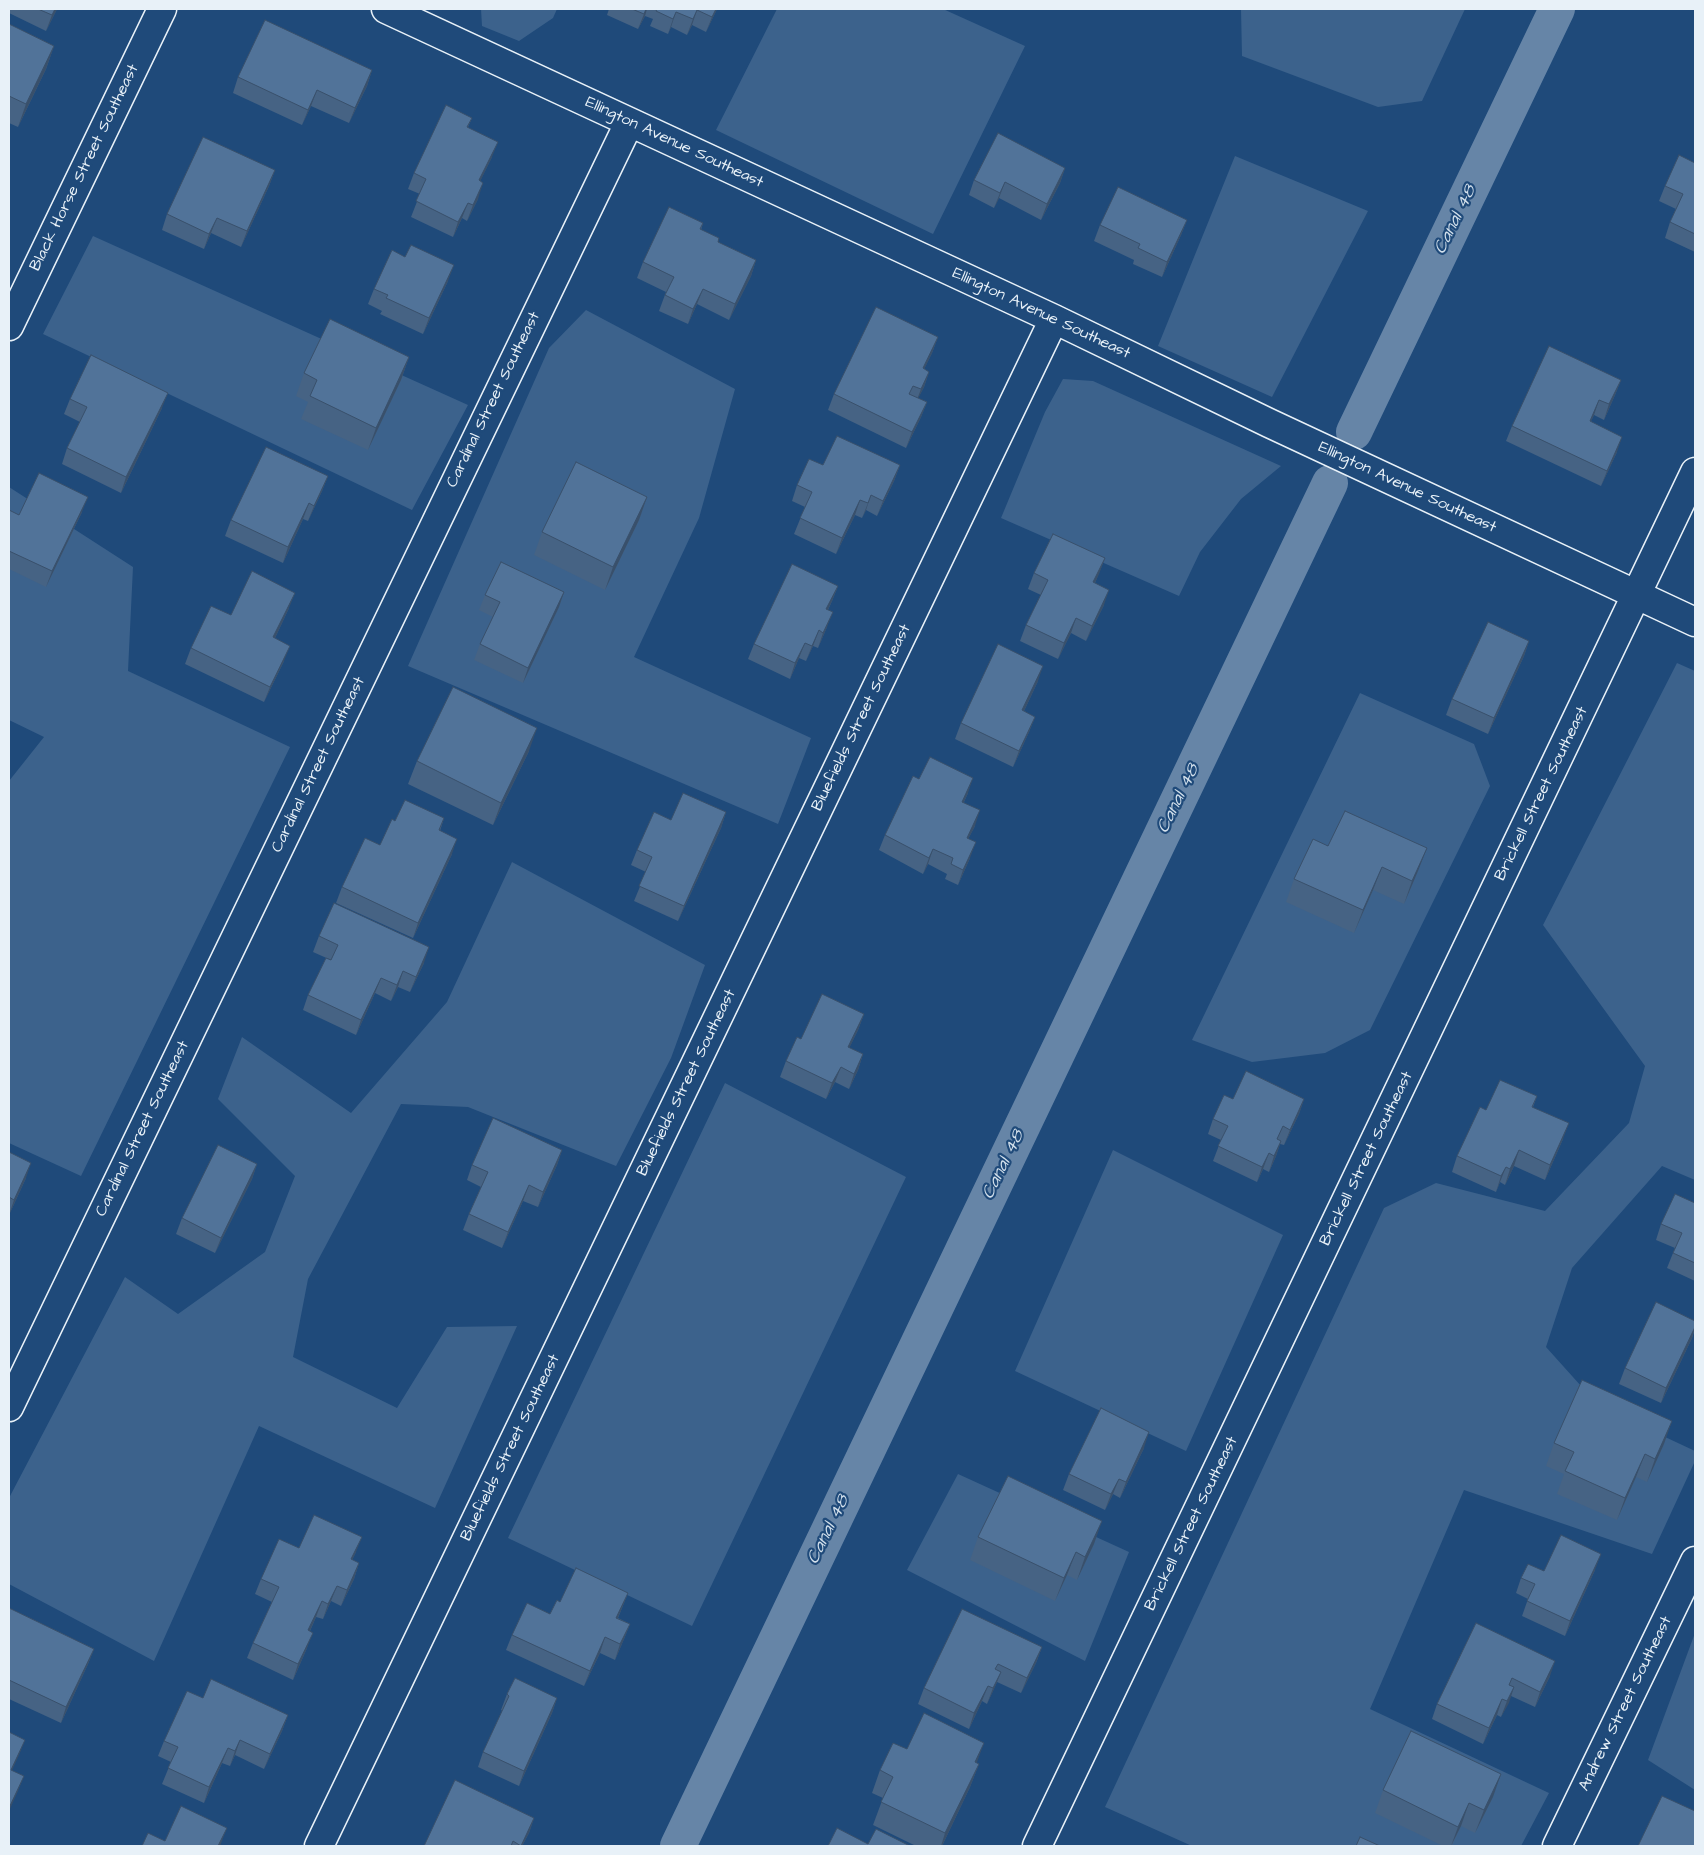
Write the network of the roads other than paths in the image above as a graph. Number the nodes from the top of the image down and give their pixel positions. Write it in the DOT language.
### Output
graph roads {
  1 [pos="162,9"];
  2 [pos="386,9"];
  3 [pos="629,123"];
  4 [pos="1054,319"];
  5 [pos="9,326"];
  6 [pos="1695,472"];
  7 [pos="1637,595"];
  8 [pos="1695,622"];
  9 [pos="9,1407"];
  10 [pos="1695,1561"];
  11 [pos="318,1846"];
  12 [pos="1037,1846"];
  13 [pos="1557,1846"];
  1 -- 5 [label="street, Black Horse Street Southeast"];
  2 -- 3 [label="street, Ellington Avenue Southeast"];
  3 -- 4 [label="street, Ellington Avenue Southeast"];
  3 -- 9 [label="street, Cardinal Street Southeast"];
  4 -- 7 [label="street, Ellington Avenue Southeast"];
  4 -- 11 [label="street, Bluefields Street Southeast"];
  6 -- 7 [label="street, Brickell Street Southeast"];
  7 -- 8 [label="street, Ellington Avenue Southeast"];
  7 -- 12 [label="street, Brickell Street Southeast"];
  10 -- 13 [label="street, Andrew Street Southeast"];
}
